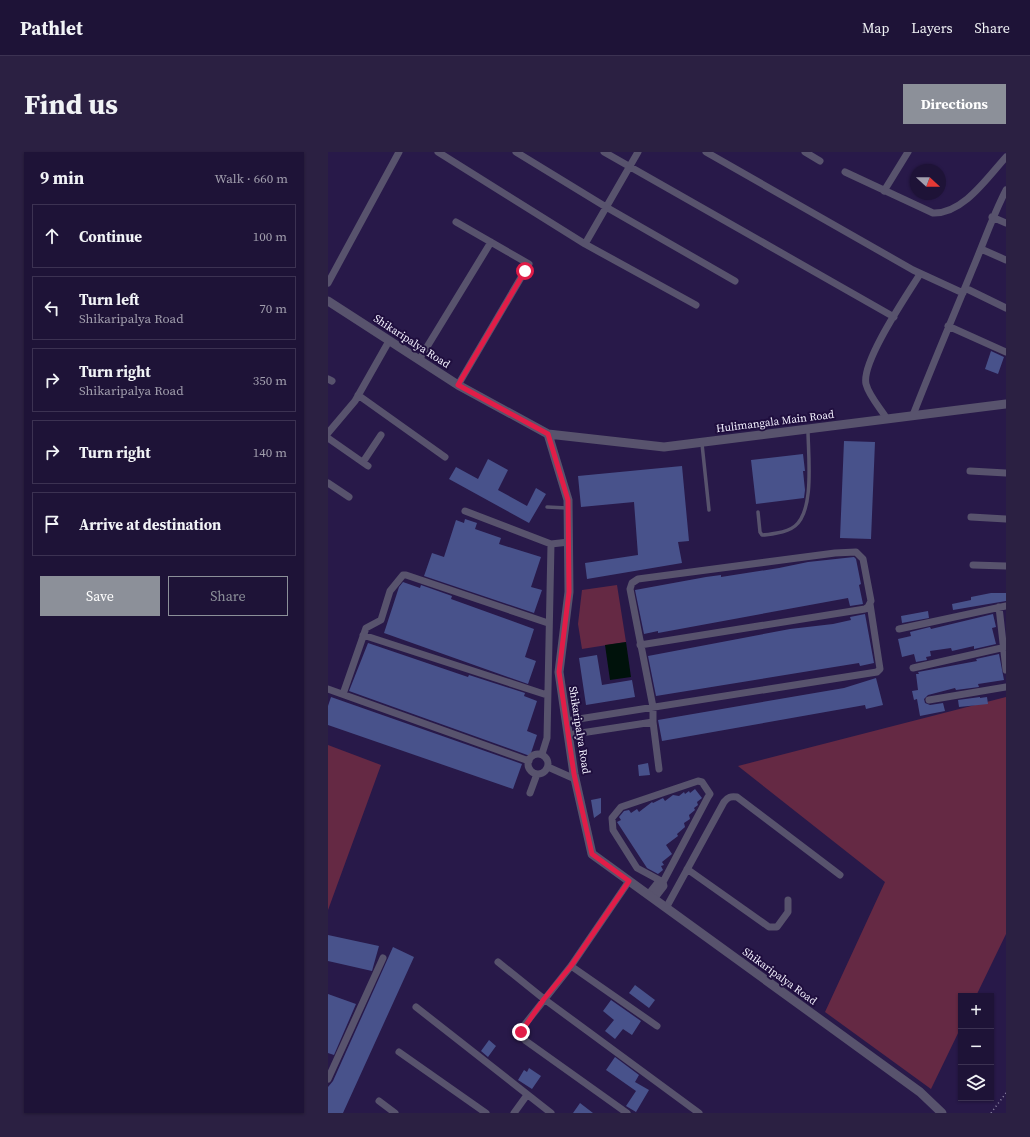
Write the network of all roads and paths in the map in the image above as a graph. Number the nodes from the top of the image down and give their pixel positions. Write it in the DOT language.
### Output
graph roads {
  1 [pos="399,152"];
  2 [pos="438,152"];
  3 [pos="516,152"];
  4 [pos="604,152"];
  5 [pos="638,152"];
  6 [pos="706,152"];
  7 [pos="804,152"];
  8 [pos="908,152"];
  9 [pos="1006,157"];
  10 [pos="820,161"];
  11 [pos="629,168"];
  12 [pos="845,172"];
  13 [pos="1006,190"];
  14 [pos="884,191"];
  15 [pos="606,207"];
  16 [pos="992,217"];
  17 [pos="456,222"];
  18 [pos="1006,223"];
  19 [pos="491,242"];
  20 [pos="585,244"];
  21 [pos="981,249"];
  22 [pos="1006,260"];
  23 [pos="920,274"];
  24 [pos="734,281"];
  25 [pos="328,283"];
  26 [pos="964,291"];
  27 [pos="328,301"];
  28 [pos="696,305"];
  29 [pos="1006,308"];
  30 [pos="894,317"];
  31 [pos="948,326"];
  32 [pos="389,341"];
  33 [pos="1006,352"];
  34 [pos="419,360"];
  35 [pos="458,385"];
  36 [pos="358,395"];
  37 [pos="1006,404"];
  38 [pos="913,415"];
  39 [pos="887,419"];
  40 [pos="808,429"];
  41 [pos="328,433"];
  42 [pos="548,434"];
  43 [pos="381,435"];
  44 [pos="328,438"];
  45 [pos="702,442"];
  46 [pos="445,457"];
  47 [pos="970,471"];
  48 [pos="1006,473"];
  49 [pos="328,483"];
  50 [pos="349,497"];
  51 [pos="547,507"];
  52 [pos="568,508"];
  53 [pos="709,510"];
  54 [pos="465,511"];
  55 [pos="758,512"];
  56 [pos="971,517"];
  57 [pos="1006,519"];
  58 [pos="570,542"];
  59 [pos="551,544"];
  60 [pos="972,565"];
  61 [pos="1006,566"];
  62 [pos="870,604"];
  63 [pos="1003,606"];
  64 [pos="548,623"];
  65 [pos="899,629"];
  66 [pos="363,635"];
  67 [pos="640,645"];
  68 [pos="1005,647"];
  69 [pos="913,668"];
  70 [pos="1006,670"];
  71 [pos="1006,686"];
  72 [pos="328,689"];
  73 [pos="343,694"];
  74 [pos="547,695"];
  75 [pos="929,700"];
  76 [pos="653,707"];
  77 [pos="566,721"];
  78 [pos="653,722"];
  79 [pos="568,735"];
  80 [pos="542,754"];
  81 [pos="529,761"];
  82 [pos="548,767"];
  83 [pos="659,769"];
  84 [pos="537,774"];
  85 [pos="575,779"];
  86 [pos="530,793"];
  87 [pos="687,869"];
  88 [pos="840,875"];
  89 [pos="629,881"];
  90 [pos="661,882"];
  91 [pos="651,897"];
  92 [pos="788,900"];
  93 [pos="666,908"];
  94 [pos="383,958"];
  95 [pos="498,962"];
  96 [pos="571,966"];
  97 [pos="544,999"];
  98 [pos="416,1007"];
  99 [pos="656,1026"];
  100 [pos="399,1052"];
  101 [pos="328,1079"];
  102 [pos="1006,1093"];
  103 [pos="527,1095"];
  104 [pos="378,1101"];
  105 [pos="395,1113"];
  106 [pos="486,1113"];
  107 [pos="514,1113"];
  108 [pos="551,1113"];
  109 [pos="627,1113"];
  110 [pos="699,1113"];
  111 [pos="942,1113"];
  112 [pos="991,1113"];
  1 -- 25 [label="street"];
  2 -- 20 [label="street"];
  3 -- 15 [label="street"];
  4 -- 11 [label="street"];
  5 -- 11 [label="street"];
  6 -- 23 [label="street"];
  7 -- 10 [label="street"];
  8 -- 14 [label="street"];
  9 -- 14 [label="street"];
  11 -- 15 [label="street"];
  11 -- 30 [label="street"];
  12 -- 14 [label="street"];
  13 -- 16 [label="street"];
  15 -- 20 [label="street"];
  15 -- 24 [label="street"];
  16 -- 18 [label="street"];
  16 -- 21 [label="street"];
  17 -- 19 [label="street"];
  19 -- 34 [label="street"];
  19 -- 35 [label="street"];
  20 -- 28 [label="street"];
  21 -- 22 [label="street"];
  21 -- 26 [label="street"];
  23 -- 26 [label="street"];
  23 -- 30 [label="street"];
  26 -- 29 [label="street"];
  26 -- 31 [label="street"];
  27 -- 32 [label="street, Shikaripalya Road"];
  30 -- 39 [label="street"];
  31 -- 33 [label="street"];
  31 -- 38 [label="street"];
  32 -- 34 [label="street, Shikaripalya Road"];
  32 -- 36 [label="street"];
  34 -- 35 [label="street, Shikaripalya Road"];
  35 -- 42 [label="street, Shikaripalya Road"];
  36 -- 41 [label="street"];
  36 -- 46 [label="street"];
  37 -- 38 [label="street, Hulimangala Main Road"];
  38 -- 39 [label="street, Hulimangala Main Road"];
  39 -- 40 [label="street, Hulimangala Main Road"];
  40 -- 45 [label="street, Hulimangala Main Road"];
  40 -- 55 [label="lane"];
  42 -- 45 [label="street, Hulimangala Main Road"];
  42 -- 52 [label="street, Shikaripalya Road"];
  43 -- 44 [label="street"];
  45 -- 53 [label="lane"];
  47 -- 48 [label="street"];
  49 -- 50 [label="street"];
  51 -- 52 [label="lane"];
  52 -- 58 [label="street, Shikaripalya Road"];
  54 -- 59 [label="street"];
  56 -- 57 [label="street"];
  58 -- 59 [label="street"];
  58 -- 77 [label="street, Shikaripalya Road"];
  59 -- 64 [label="street"];
  60 -- 61 [label="street"];
  62 -- 67 [label="street"];
  62 -- 67 [label="street"];
  62 -- 76 [label="street"];
  63 -- 65 [label="street"];
  63 -- 68 [label="street"];
  64 -- 66 [label="street"];
  64 -- 74 [label="street"];
  66 -- 73 [label="street"];
  66 -- 74 [label="street"];
  67 -- 76 [label="street"];
  68 -- 69 [label="street"];
  68 -- 70 [label="street"];
  71 -- 75 [label="street"];
  72 -- 73 [label="street"];
  73 -- 81 [label="street"];
  74 -- 80 [label="street"];
  76 -- 77 [label="street"];
  76 -- 78 [label="street"];
  77 -- 79 [label="street, Shikaripalya Road"];
  78 -- 79 [label="street"];
  78 -- 83 [label="street"];
  79 -- 85 [label="street, Shikaripalya Road"];
  80 -- 81 [label="street"];
  80 -- 82 [label="street"];
  81 -- 84 [label="street"];
  82 -- 84 [label="street"];
  82 -- 85 [label="street"];
  84 -- 86 [label="street"];
  85 -- 89 [label="street, Shikaripalya Road"];
  87 -- 88 [label="street"];
  87 -- 92 [label="street"];
  87 -- 93 [label="street"];
  89 -- 91 [label="street, Shikaripalya Road"];
  89 -- 96 [label="street"];
  90 -- 90 [label="street"];
  90 -- 91 [label="street"];
  91 -- 93 [label="street, Shikaripalya Road"];
  93 -- 111 [label="street, Shikaripalya Road"];
  94 -- 101 [label="street"];
  95 -- 97 [label="street"];
  96 -- 97 [label="street"];
  96 -- 99 [label="street"];
  97 -- 109 [label="street"];
  97 -- 110 [label="street"];
  98 -- 103 [label="street"];
  100 -- 106 [label="street"];
  102 -- 112 [label="path"];
  103 -- 107 [label="street"];
  103 -- 108 [label="street"];
  104 -- 105 [label="street"];
}
